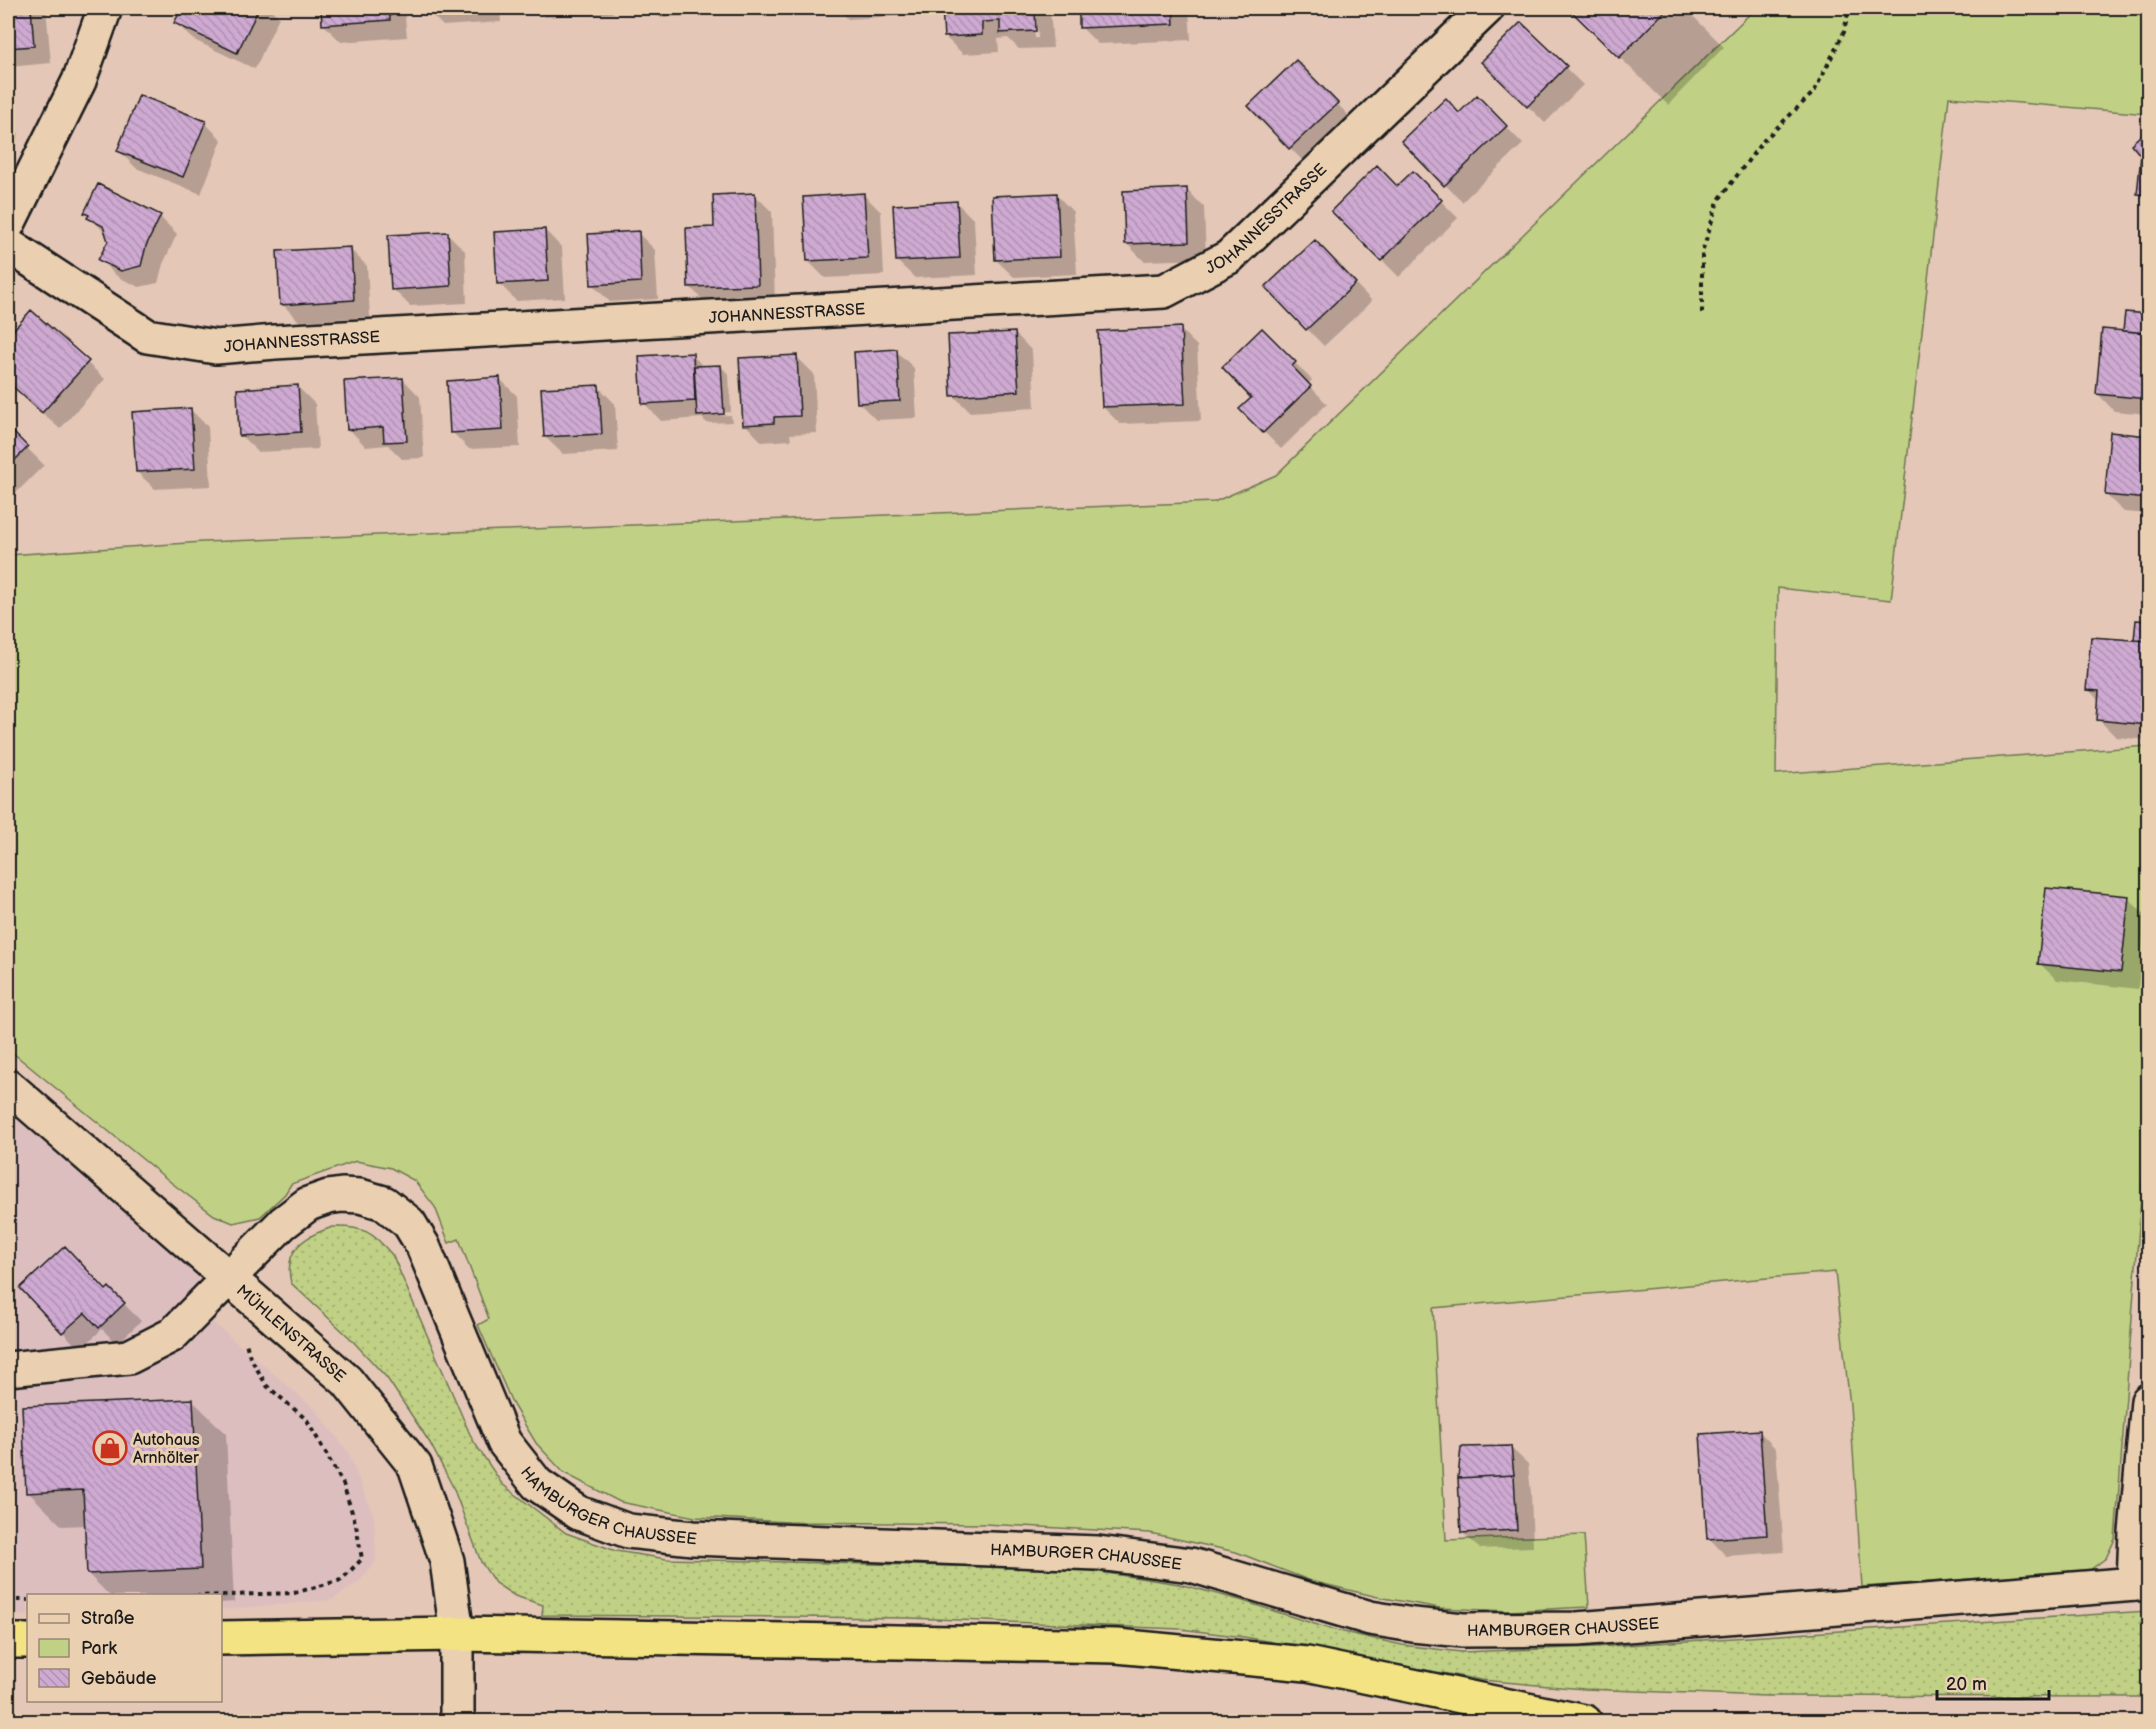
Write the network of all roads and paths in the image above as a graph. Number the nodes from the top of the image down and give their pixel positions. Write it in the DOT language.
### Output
graph roads {
  1 [pos="105,8"];
  2 [pos="1487,8"];
  3 [pos="1849,8"];
  4 [pos="8,224"];
  5 [pos="8,245"];
  6 [pos="1702,313"];
  7 [pos="8,1086"];
  8 [pos="231,1278"];
  9 [pos="244,1335"];
  10 [pos="8,1369"];
  11 [pos="2148,1401"];
  12 [pos="2141,1583"];
  13 [pos="222,1595"];
  14 [pos="8,1600"];
  15 [pos="27,1600"];
  16 [pos="222,1638"];
  17 [pos="8,1641"];
  18 [pos="27,1641"];
  19 [pos="457,1645"];
  20 [pos="457,1722"];
  21 [pos="1585,1722"];
  1 -- 4 [label="street"];
  2 -- 5 [label="street, JOHANNESSTRASSE"];
  3 -- 6 [label="path"];
  7 -- 8 [label="street, MÜHLENSTRASSE"];
  8 -- 10 [label="street, HAMBURGER CHAUSSEE"];
  8 -- 12 [label="street, HAMBURGER CHAUSSEE"];
  8 -- 19 [label="street, MÜHLENSTRASSE"];
  9 -- 13 [label="path"];
  11 -- 12 [label="street"];
  14 -- 15 [label="path"];
  16 -- 19 [label="highway"];
  17 -- 18 [label="highway"];
  19 -- 20 [label="street, MÜHLENSTRASSE"];
  19 -- 21 [label="highway"];
}
